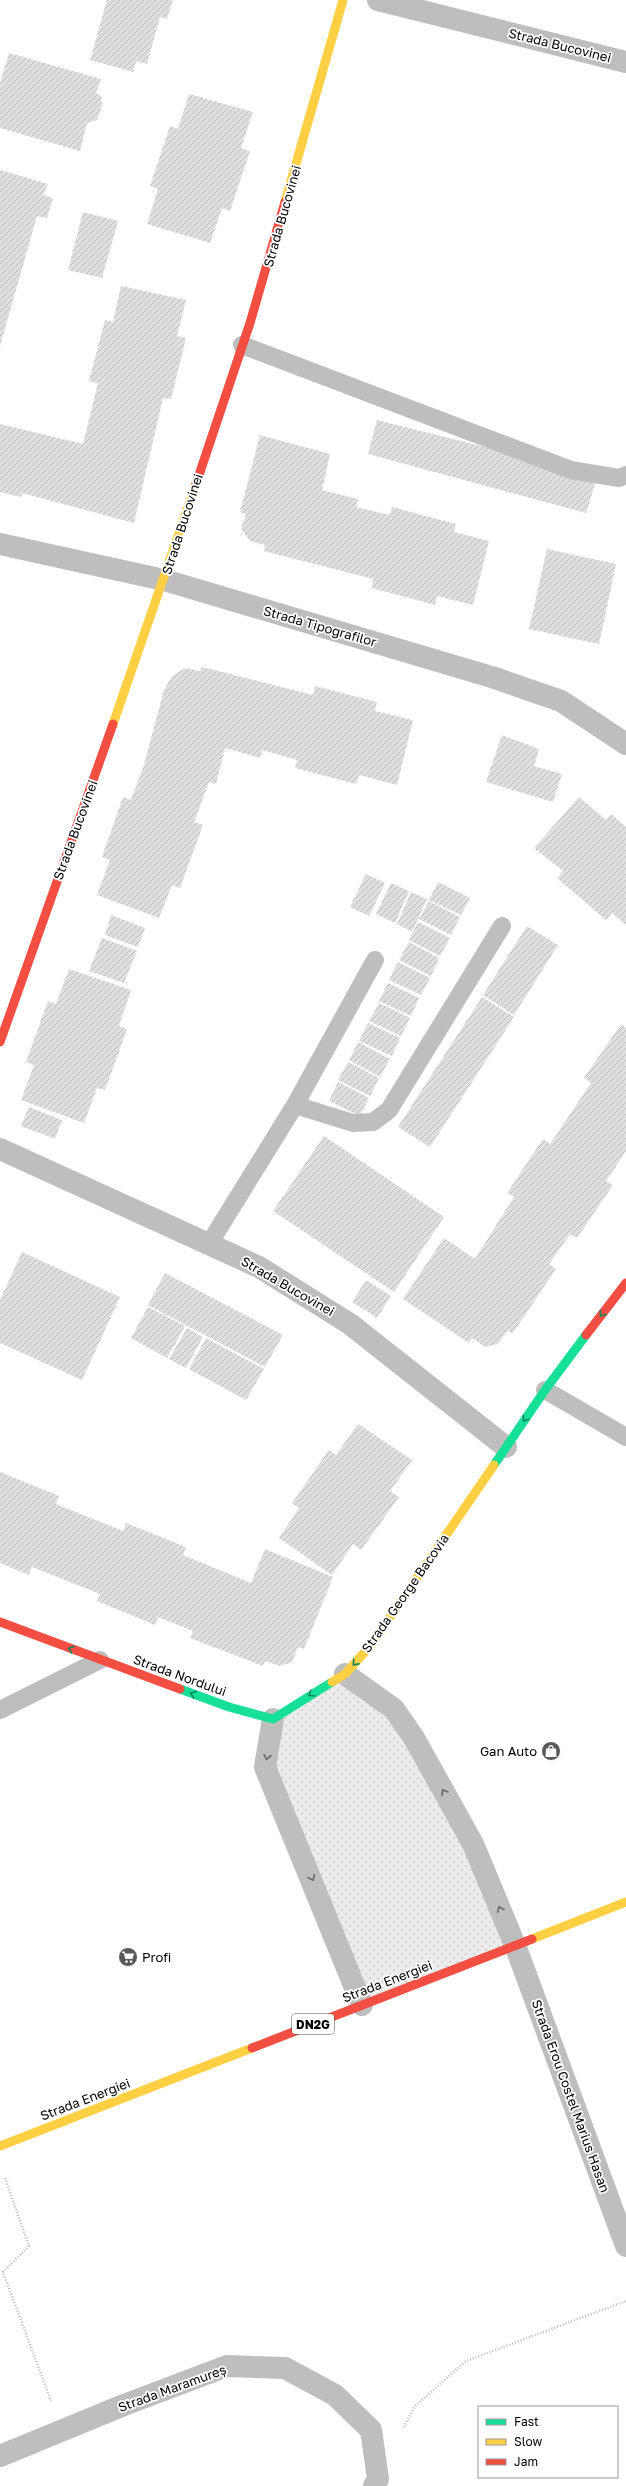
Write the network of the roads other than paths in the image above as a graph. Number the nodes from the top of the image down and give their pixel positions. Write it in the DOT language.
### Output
graph roads {
  1 [pos="343,0"];
  2 [pos="378,0"];
  3 [pos="626,62"];
  4 [pos="242,345"];
  5 [pos="626,475"];
  6 [pos="0,544"];
  7 [pos="164,580"];
  8 [pos="626,744"];
  9 [pos="502,926"];
  10 [pos="375,960"];
  11 [pos="0,1042"];
  12 [pos="294,1105"];
  13 [pos="0,1148"];
  14 [pos="209,1244"];
  15 [pos="626,1283"];
  16 [pos="545,1390"];
  17 [pos="626,1437"];
  18 [pos="506,1447"];
  19 [pos="0,1622"];
  20 [pos="100,1660"];
  21 [pos="345,1674"];
  22 [pos="0,1710"];
  23 [pos="274,1719"];
  24 [pos="626,1902"];
  25 [pos="516,1945"];
  26 [pos="362,2005"];
  27 [pos="0,2146"];
  28 [pos="626,2246"];
  29 [pos="0,2456"];
  30 [pos="374,2486"];
  1 -- 4 [label="street, Strada Bucovinei"];
  2 -- 3 [label="street, Strada Bucovinei"];
  4 -- 5 [label="lane"];
  4 -- 7 [label="street, Strada Bucovinei"];
  6 -- 7 [label="street, Strada Tipografilor"];
  7 -- 8 [label="street, Strada Tipografilor"];
  7 -- 11 [label="street, Strada Bucovinei"];
  9 -- 12 [label="lane"];
  10 -- 12 [label="lane"];
  12 -- 14 [label="lane"];
  13 -- 14 [label="street, Strada Bucovinei"];
  14 -- 18 [label="street, Strada Bucovinei"];
  15 -- 16 [label="street, Strada George Bacovia, one-way"];
  16 -- 17 [label="lane"];
  16 -- 18 [label="street, Strada George Bacovia, one-way"];
  18 -- 21 [label="street, Strada George Bacovia, one-way"];
  20 -- 19 [label="street, Strada Nordului, one-way"];
  20 -- 22 [label="lane"];
  23 -- 20 [label="street, Strada Nordului, one-way"];
  21 -- 23 [label="street, one-way"];
  25 -- 21 [label="street, one-way"];
  23 -- 26 [label="street, one-way"];
  24 -- 25 [label="street, Strada Energiei / DN2G"];
  25 -- 26 [label="street, Strada Energiei / DN2G"];
  25 -- 28 [label="street, Strada Erou Costel Marius Hasan"];
  26 -- 27 [label="street, Strada Energiei / DN2G"];
  29 -- 30 [label="street, Strada Maramureș"];
}
